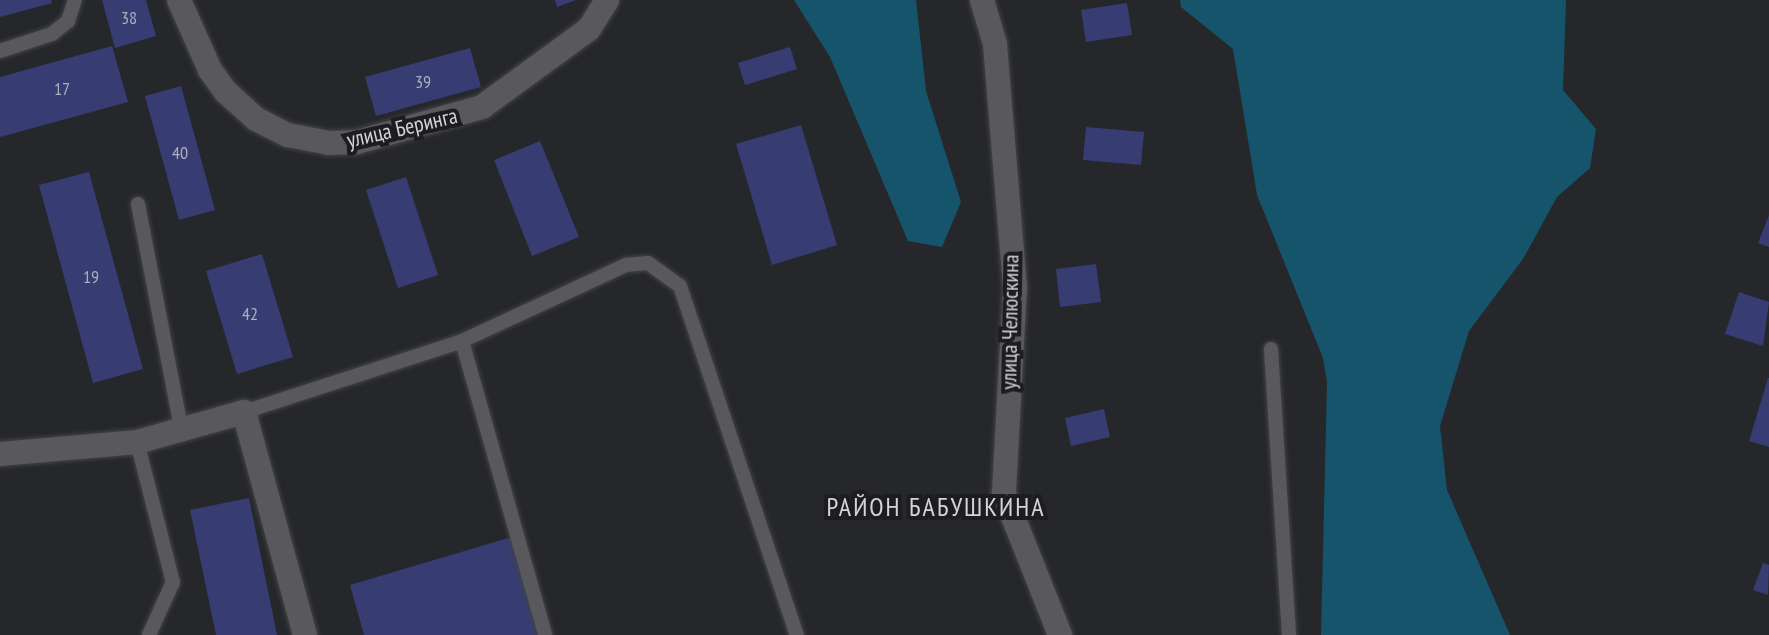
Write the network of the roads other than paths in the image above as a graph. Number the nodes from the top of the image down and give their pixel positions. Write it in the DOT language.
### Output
graph roads {
  1 [pos="75,0"];
  2 [pos="179,0"];
  3 [pos="607,0"];
  4 [pos="982,0"];
  5 [pos="0,51"];
  6 [pos="138,204"];
  7 [pos="462,341"];
  8 [pos="1271,349"];
  9 [pos="244,412"];
  10 [pos="182,432"];
  11 [pos="137,442"];
  12 [pos="0,454"];
  13 [pos="149,635"];
  14 [pos="305,635"];
  15 [pos="545,635"];
  16 [pos="797,635"];
  17 [pos="1060,635"];
  18 [pos="1289,635"];
  1 -- 5 [label="lane"];
  2 -- 3 [label="street, улица Беринга"];
  4 -- 17 [label="street, улица Челюскина"];
  6 -- 10 [label="lane"];
  7 -- 9 [label="lane"];
  7 -- 15 [label="lane"];
  7 -- 16 [label="lane"];
  8 -- 18 [label="lane"];
  9 -- 10 [label="street"];
  9 -- 14 [label="street"];
  10 -- 11 [label="street"];
  11 -- 12 [label="street"];
  11 -- 13 [label="lane"];
}
